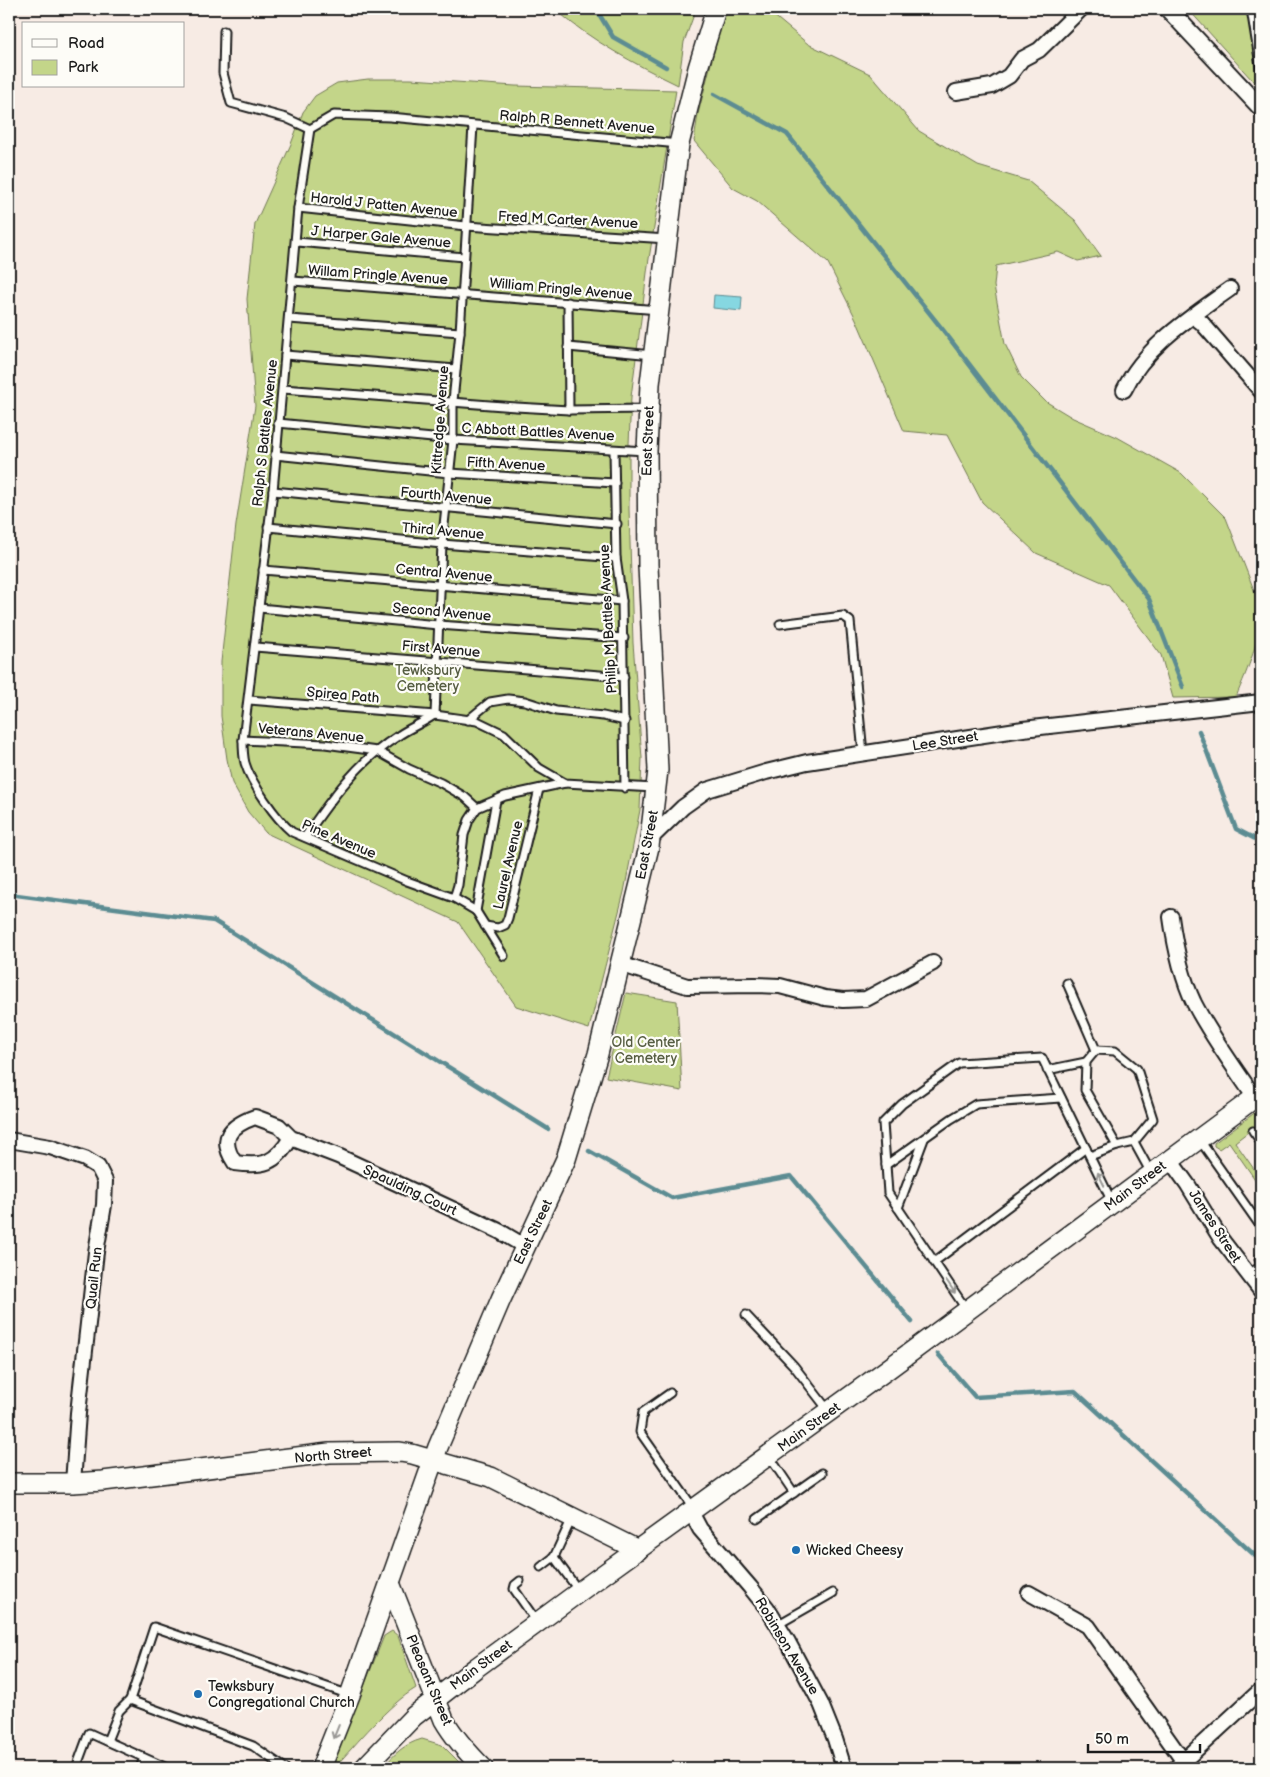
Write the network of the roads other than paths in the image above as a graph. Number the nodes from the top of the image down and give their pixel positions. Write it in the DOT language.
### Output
graph roads {
  1 [pos="716,9"];
  2 [pos="1081,9"];
  3 [pos="1168,9"];
  4 [pos="1252,9"];
  5 [pos="224,31"];
  6 [pos="1261,71"];
  7 [pos="956,92"];
  8 [pos="1261,108"];
  9 [pos="473,126"];
  10 [pos="310,129"];
  11 [pos="679,144"];
  12 [pos="298,208"];
  13 [pos="466,226"];
  14 [pos="668,238"];
  15 [pos="296,242"];
  16 [pos="464,257"];
  17 [pos="293,281"];
  18 [pos="1230,289"];
  19 [pos="461,293"];
  20 [pos="568,302"];
  21 [pos="658,310"];
  22 [pos="1193,316"];
  23 [pos="289,319"];
  24 [pos="460,332"];
  25 [pos="568,347"];
  26 [pos="285,355"];
  27 [pos="653,355"];
  28 [pos="456,369"];
  29 [pos="283,389"];
  30 [pos="1124,390"];
  31 [pos="1261,391"];
  32 [pos="453,401"];
  33 [pos="649,409"];
  34 [pos="569,410"];
  35 [pos="278,422"];
  36 [pos="453,440"];
  37 [pos="614,450"];
  38 [pos="647,451"];
  39 [pos="275,454"];
  40 [pos="449,473"];
  41 [pos="615,483"];
  42 [pos="273,491"];
  43 [pos="446,509"];
  44 [pos="617,524"];
  45 [pos="268,527"];
  46 [pos="442,544"];
  47 [pos="616,558"];
  48 [pos="263,570"];
  49 [pos="441,586"];
  50 [pos="622,601"];
  51 [pos="259,608"];
  52 [pos="780,624"];
  53 [pos="438,625"];
  54 [pos="624,638"];
  55 [pos="255,647"];
  56 [pos="436,661"];
  57 [pos="624,678"];
  58 [pos="249,700"];
  59 [pos="1261,702"];
  60 [pos="435,715"];
  61 [pos="468,720"];
  62 [pos="624,721"];
  63 [pos="244,740"];
  64 [pos="377,752"];
  65 [pos="862,753"];
  66 [pos="565,783"];
  67 [pos="625,788"];
  68 [pos="657,788"];
  69 [pos="539,789"];
  70 [pos="496,800"];
  71 [pos="477,808"];
  72 [pos="305,837"];
  73 [pos="650,839"];
  74 [pos="454,898"];
  75 [pos="476,911"];
  76 [pos="1170,917"];
  77 [pos="485,926"];
  78 [pos="504,956"];
  79 [pos="933,963"];
  80 [pos="620,964"];
  81 [pos="1067,983"];
  82 [pos="1096,1050"];
  83 [pos="1086,1062"];
  84 [pos="1048,1070"];
  85 [pos="1258,1095"];
  86 [pos="1061,1098"];
  87 [pos="1253,1131"];
  88 [pos="291,1138"];
  89 [pos="1199,1138"];
  90 [pos="924,1139"];
  91 [pos="9,1140"];
  92 [pos="1134,1142"];
  93 [pos="1261,1142"];
  94 [pos="1116,1146"];
  95 [pos="1086,1148"];
  96 [pos="1090,1156"];
  97 [pos="1170,1160"];
  98 [pos="886,1165"];
  99 [pos="1152,1173"];
  100 [pos="1113,1202"];
  101 [pos="898,1208"];
  102 [pos="1261,1227"];
  103 [pos="526,1247"];
  104 [pos="1261,1256"];
  105 [pos="934,1262"];
  106 [pos="1261,1264"];
  107 [pos="1248,1275"];
  108 [pos="1261,1292"];
  109 [pos="967,1312"];
  110 [pos="746,1315"];
  111 [pos="670,1394"];
  112 [pos="830,1412"];
  113 [pos="768,1456"];
  114 [pos="432,1460"];
  115 [pos="822,1473"];
  116 [pos="9,1483"];
  117 [pos="73,1484"];
  118 [pos="794,1493"];
  119 [pos="693,1510"];
  120 [pos="572,1518"];
  121 [pos="757,1519"];
  122 [pos="638,1550"];
  123 [pos="554,1557"];
  124 [pos="541,1567"];
  125 [pos="520,1581"];
  126 [pos="390,1584"];
  127 [pos="579,1592"];
  128 [pos="833,1593"];
  129 [pos="1028,1593"];
  130 [pos="538,1622"];
  131 [pos="777,1625"];
  132 [pos="1261,1690"];
  133 [pos="350,1695"];
  134 [pos="130,1700"];
  135 [pos="435,1700"];
  136 [pos="107,1741"];
  137 [pos="144,1758"];
  138 [pos="1180,1765"];
  139 [pos="76,1768"];
  140 [pos="140,1768"];
  141 [pos="167,1768"];
  142 [pos="285,1768"];
  143 [pos="321,1768"];
  144 [pos="364,1768"];
  145 [pos="483,1768"];
  146 [pos="844,1768"];
  1 -- 11 [label="main road, East Street"];
  2 -- 7 [label="street"];
  3 -- 8 [label="street"];
  4 -- 6 [label="lane"];
  5 -- 10 [label="lane"];
  9 -- 10 [label="lane, Ralph R Bennett Avenue"];
  9 -- 11 [label="lane, Ralph R Bennett Avenue"];
  9 -- 13 [label="lane, Kittredge Avenue"];
  10 -- 12 [label="lane, Ralph S Battles Avenue"];
  11 -- 14 [label="main road, East Street"];
  12 -- 13 [label="lane, Harold J Patten Avenue"];
  12 -- 15 [label="lane, Ralph S Battles Avenue"];
  13 -- 14 [label="lane, Fred M Carter Avenue"];
  13 -- 16 [label="lane, Kittredge Avenue"];
  14 -- 21 [label="main road, East Street"];
  15 -- 16 [label="lane, J Harper Gale Avenue"];
  15 -- 17 [label="lane, Ralph S Battles Avenue"];
  16 -- 19 [label="lane, Kittredge Avenue"];
  17 -- 19 [label="lane, Willam Pringle Avenue"];
  17 -- 23 [label="lane, Ralph S Battles Avenue"];
  18 -- 22 [label="street"];
  19 -- 20 [label="lane, William Pringle Avenue"];
  19 -- 24 [label="lane, Kittredge Avenue"];
  20 -- 21 [label="lane, William Pringle Avenue"];
  20 -- 25 [label="lane"];
  21 -- 27 [label="main road, East Street"];
  22 -- 30 [label="street"];
  22 -- 31 [label="street"];
  23 -- 24 [label="lane"];
  23 -- 26 [label="lane, Ralph S Battles Avenue"];
  24 -- 28 [label="lane, Kittredge Avenue"];
  25 -- 27 [label="lane"];
  25 -- 34 [label="lane"];
  26 -- 28 [label="lane"];
  26 -- 29 [label="lane, Ralph S Battles Avenue"];
  27 -- 33 [label="main road, East Street"];
  28 -- 32 [label="lane, Kittredge Avenue"];
  29 -- 32 [label="lane"];
  29 -- 35 [label="lane, Ralph S Battles Avenue"];
  32 -- 34 [label="lane"];
  32 -- 36 [label="lane, Kittredge Avenue"];
  33 -- 34 [label="lane"];
  33 -- 38 [label="main road, East Street"];
  35 -- 36 [label="lane, C Abbott Battles Avenue"];
  35 -- 39 [label="lane, Ralph S Battles Avenue"];
  36 -- 37 [label="lane, C Abbott Battles Avenue"];
  36 -- 40 [label="lane, Kittredge Avenue"];
  37 -- 38 [label="lane, C Abbott Battles Avenue"];
  37 -- 41 [label="lane, Philip M Battles Avenue"];
  38 -- 68 [label="main road, East Street"];
  39 -- 40 [label="lane, Fifth Avenue"];
  39 -- 42 [label="lane, Ralph S Battles Avenue"];
  40 -- 41 [label="lane, Fifth Avenue"];
  40 -- 43 [label="lane, Kittredge Avenue"];
  41 -- 44 [label="lane, Philip M Battles Avenue"];
  42 -- 43 [label="lane, Fourth Avenue"];
  42 -- 45 [label="lane, Ralph S Battles Avenue"];
  43 -- 44 [label="lane, Fourth Avenue"];
  43 -- 46 [label="lane, Kittredge Avenue"];
  44 -- 47 [label="lane, Philip M Battles Avenue"];
  45 -- 46 [label="lane, Third Avenue"];
  45 -- 48 [label="lane, Ralph S Battles Avenue"];
  46 -- 47 [label="lane, Third Avenue"];
  46 -- 49 [label="lane, Kittredge Avenue"];
  47 -- 50 [label="lane, Philip M Battles Avenue"];
  48 -- 49 [label="lane, Central Avenue"];
  48 -- 51 [label="lane, Ralph S Battles Avenue"];
  49 -- 50 [label="lane, Central Avenue"];
  49 -- 53 [label="lane, Kittredge Avenue"];
  50 -- 54 [label="lane, Philip M Battles Avenue"];
  51 -- 53 [label="lane, Second Avenue"];
  51 -- 55 [label="lane, Ralph S Battles Avenue"];
  52 -- 65 [label="lane"];
  53 -- 54 [label="lane, Second Avenue"];
  53 -- 56 [label="lane, Kittredge Avenue"];
  54 -- 57 [label="lane, Philip M Battles Avenue"];
  55 -- 56 [label="lane, First Avenue"];
  55 -- 58 [label="lane, Ralph S Battles Avenue"];
  56 -- 57 [label="lane, First Avenue"];
  56 -- 60 [label="lane, Kittredge Avenue"];
  57 -- 62 [label="lane, Philip M Battles Avenue"];
  58 -- 60 [label="lane, Spirea Path"];
  58 -- 63 [label="lane, Ralph S Battles Avenue"];
  59 -- 65 [label="street, Lee Street"];
  60 -- 61 [label="lane, Spirea Path"];
  60 -- 64 [label="lane"];
  61 -- 62 [label="lane"];
  61 -- 66 [label="lane, Spirea Path"];
  62 -- 67 [label="lane, Philip M Battles Avenue"];
  63 -- 64 [label="lane, Veterans Avenue"];
  63 -- 72 [label="lane, Pine Avenue"];
  64 -- 71 [label="lane, Veterans Avenue"];
  64 -- 72 [label="lane"];
  65 -- 73 [label="street, Lee Street"];
  66 -- 67 [label="lane"];
  66 -- 69 [label="lane"];
  67 -- 68 [label="lane"];
  68 -- 73 [label="main road, East Street"];
  69 -- 70 [label="lane"];
  69 -- 77 [label="lane, Laurel Avenue"];
  70 -- 71 [label="lane"];
  70 -- 75 [label="lane"];
  71 -- 74 [label="lane"];
  72 -- 74 [label="lane, Pine Avenue"];
  73 -- 80 [label="main road, East Street"];
  74 -- 75 [label="lane, Pine Avenue"];
  75 -- 77 [label="lane"];
  76 -- 85 [label="street"];
  77 -- 78 [label="lane"];
  79 -- 80 [label="street"];
  80 -- 103 [label="main road, East Street"];
  81 -- 82 [label="lane"];
  82 -- 83 [label="lane"];
  82 -- 92 [label="lane"];
  83 -- 84 [label="lane"];
  83 -- 94 [label="lane"];
  84 -- 86 [label="lane"];
  84 -- 98 [label="lane"];
  85 -- 89 [label="main road, Main Street"];
  86 -- 90 [label="lane"];
  86 -- 95 [label="lane"];
  87 -- 93 [label="lane"];
  88 -- 88 [label="street, Spaulding Court"];
  88 -- 103 [label="street, Spaulding Court"];
  89 -- 97 [label="main road, Main Street"];
  89 -- 102 [label="lane"];
  90 -- 98 [label="lane"];
  90 -- 101 [label="lane"];
  91 -- 117 [label="street, Quail Run"];
  92 -- 94 [label="lane"];
  92 -- 99 [label="lane"];
  94 -- 96 [label="lane"];
  95 -- 96 [label="lane"];
  95 -- 105 [label="lane"];
  100 -- 96 [label="lane, one-way"];
  97 -- 99 [label="main road, Main Street"];
  97 -- 107 [label="street, James Street"];
  98 -- 101 [label="lane"];
  99 -- 100 [label="main road, Main Street"];
  100 -- 109 [label="main road, Main Street"];
  101 -- 105 [label="lane"];
  103 -- 114 [label="main road, East Street"];
  104 -- 106 [label="lane"];
  105 -- 109 [label="lane, one-way"];
  106 -- 107 [label="lane"];
  107 -- 108 [label="street, James Street"];
  109 -- 112 [label="main road, Main Street"];
  110 -- 112 [label="lane"];
  111 -- 119 [label="lane"];
  112 -- 113 [label="main road, Main Street"];
  113 -- 118 [label="lane"];
  113 -- 119 [label="main road, Main Street"];
  114 -- 117 [label="main road, North Street"];
  114 -- 120 [label="main road, North Street"];
  114 -- 126 [label="main road, East Street"];
  115 -- 118 [label="lane"];
  116 -- 117 [label="main road, North Street"];
  118 -- 121 [label="lane"];
  119 -- 122 [label="main road, Main Street"];
  119 -- 131 [label="street, Robinson Avenue"];
  120 -- 122 [label="main road, North Street"];
  120 -- 123 [label="lane"];
  122 -- 127 [label="main road, Main Street"];
  123 -- 124 [label="lane"];
  123 -- 127 [label="lane"];
  125 -- 130 [label="lane"];
  126 -- 133 [label="main road, East Street"];
  126 -- 135 [label="main road, Pleasant Street"];
  127 -- 130 [label="main road, Main Street"];
  128 -- 131 [label="lane"];
  129 -- 138 [label="street"];
  130 -- 135 [label="main road, Main Street"];
  131 -- 146 [label="street, Robinson Avenue"];
  132 -- 138 [label="street"];
  133 -- 134 [label="lane"];
  133 -- 143 [label="main road, East Street, one-way"];
  134 -- 136 [label="lane"];
  134 -- 142 [label="lane"];
  135 -- 144 [label="main road, Main Street"];
  135 -- 145 [label="main road, Pleasant Street"];
  136 -- 137 [label="lane"];
  136 -- 139 [label="lane"];
  137 -- 140 [label="lane"];
  137 -- 141 [label="lane"];
}
